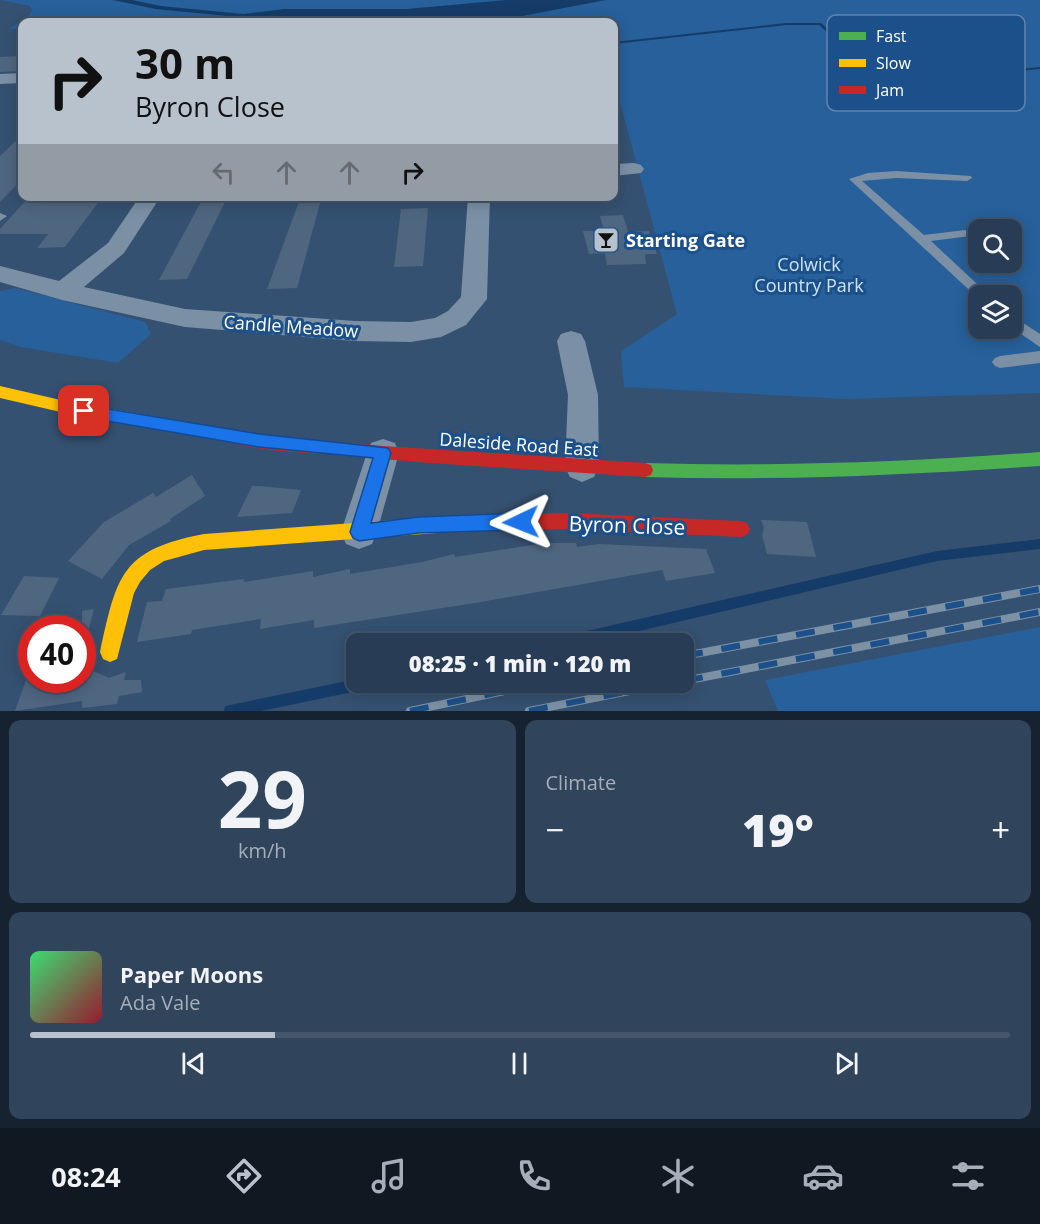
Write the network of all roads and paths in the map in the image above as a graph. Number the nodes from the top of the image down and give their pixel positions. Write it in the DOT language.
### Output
graph roads {
  1 [pos="18,77"];
  2 [pos="0,79"];
  3 [pos="634,169"];
  4 [pos="618,170"];
  5 [pos="967,178"];
  6 [pos="148,201"];
  7 [pos="479,201"];
  8 [pos="968,232"];
  9 [pos="921,239"];
  10 [pos="0,274"];
  11 [pos="972,285"];
  12 [pos="62,291"];
  13 [pos="1022,328"];
  14 [pos="571,341"];
  15 [pos="1040,342"];
  16 [pos="1040,357"];
  17 [pos="1000,362"];
  18 [pos="0,392"];
  19 [pos="383,453"];
  20 [pos="1040,459"];
  21 [pos="582,466"];
  22 [pos="359,532"];
  23 [pos="726,535"];
  24 [pos="110,652"];
  1 -- 2 [label="street"];
  3 -- 4 [label="street"];
  5 -- 9 [label="lane"];
  6 -- 12 [label="street"];
  7 -- 12 [label="street, Candle Meadow"];
  8 -- 9 [label="lane"];
  9 -- 11 [label="lane"];
  10 -- 12 [label="street, Candle Meadow"];
  13 -- 15 [label="lane"];
  14 -- 21 [label="street"];
  16 -- 17 [label="lane"];
  18 -- 19 [label="main road, Daleside Road East"];
  19 -- 21 [label="main road, Daleside Road East"];
  19 -- 22 [label="street"];
  20 -- 21 [label="main road, Daleside Road East"];
  22 -- 23 [label="main road, Byron Close"];
  22 -- 24 [label="main road, Byron Close"];
}
